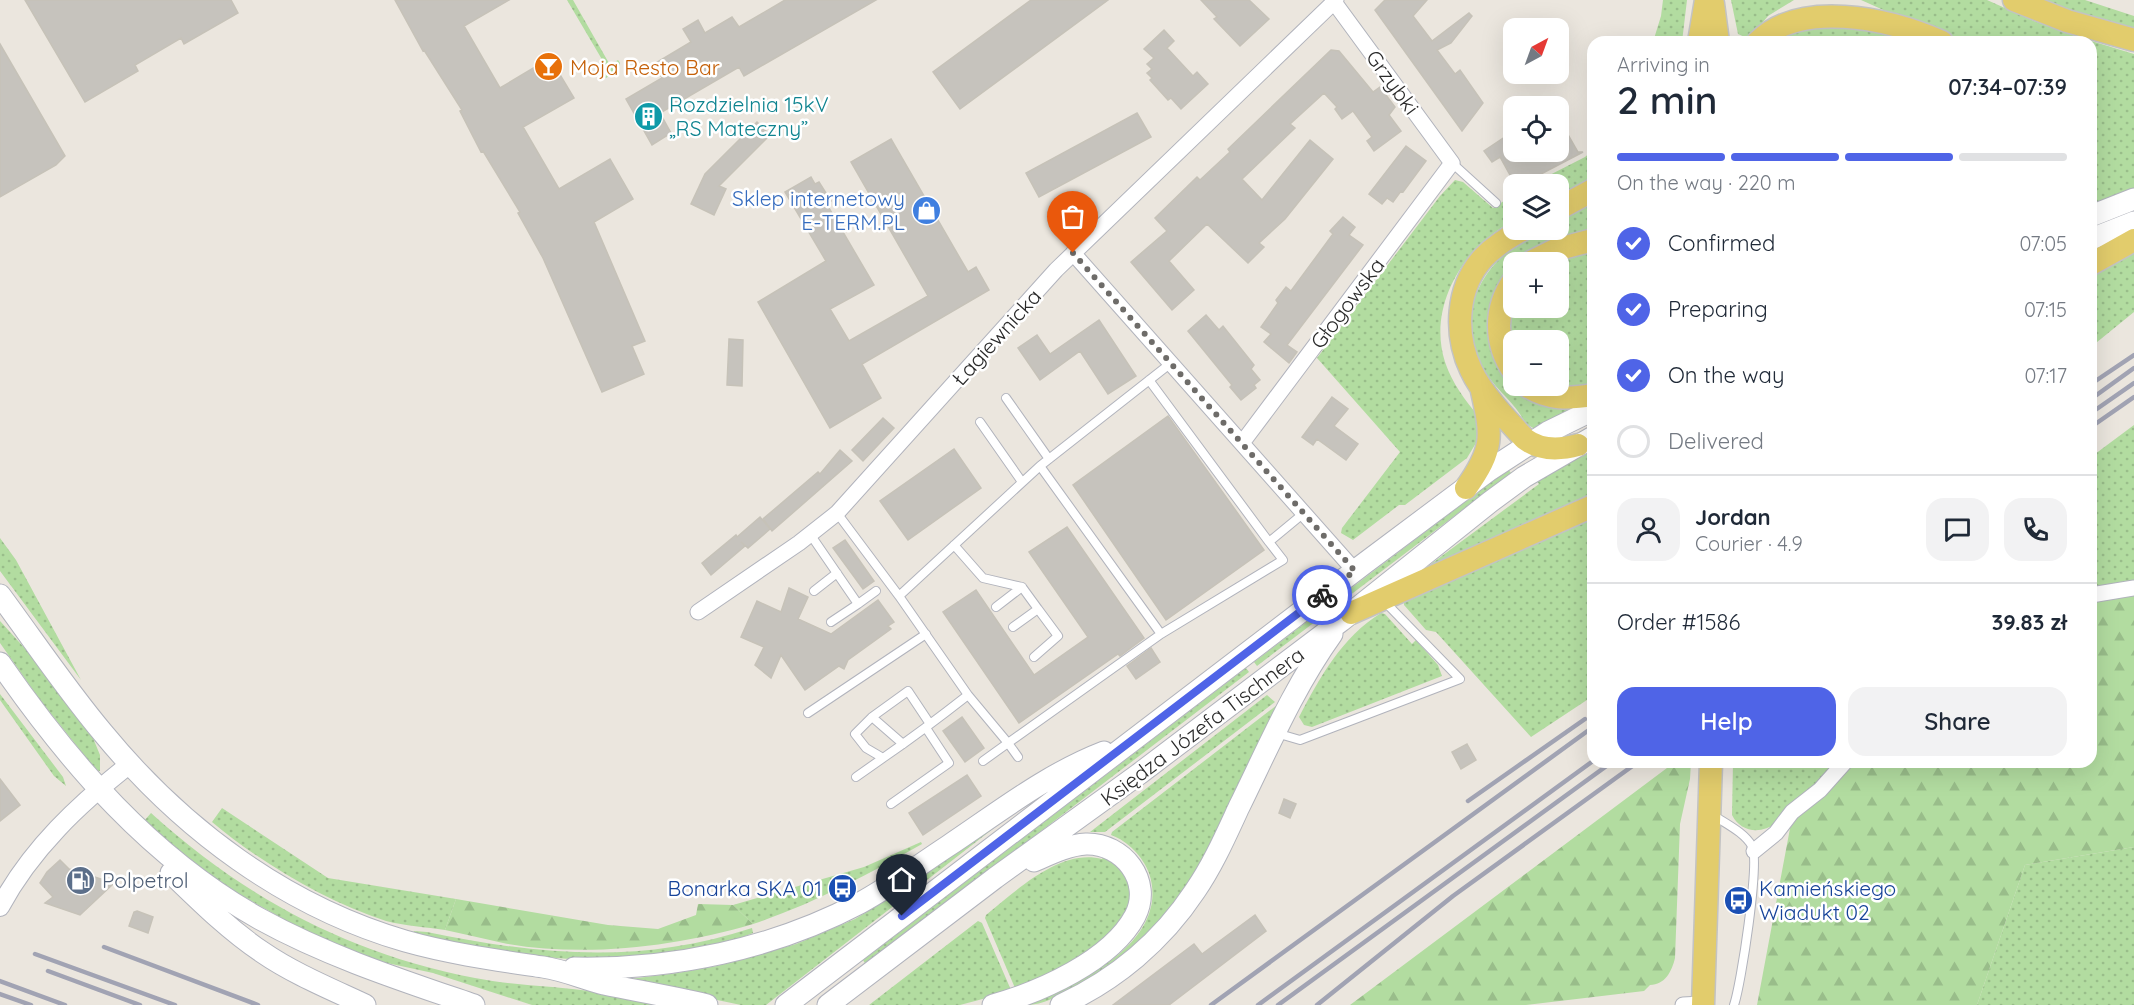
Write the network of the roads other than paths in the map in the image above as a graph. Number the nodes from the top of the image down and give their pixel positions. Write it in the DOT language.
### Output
graph roads {
  1 [pos="1706,0"];
  2 [pos="1712,0"];
  3 [pos="2014,0"];
  4 [pos="1335,1"];
  5 [pos="1700,36"];
  6 [pos="1717,36"];
  7 [pos="1762,36"];
  8 [pos="1928,36"];
  9 [pos="2134,40"];
  10 [pos="1452,163"];
  11 [pos="1587,193"];
  12 [pos="2134,199"];
  13 [pos="1496,203"];
  14 [pos="1569,203"];
  15 [pos="2097,214"];
  16 [pos="2134,222"];
  17 [pos="2097,237"];
  18 [pos="1506,240"];
  19 [pos="2134,240"];
  20 [pos="1587,242"];
  21 [pos="1551,252"];
  22 [pos="1073,253"];
  23 [pos="2097,261"];
  24 [pos="1503,302"];
  25 [pos="1503,349"];
  26 [pos="1172,362"];
  27 [pos="1149,380"];
  28 [pos="1481,387"];
  29 [pos="1547,396"];
  30 [pos="1587,396"];
  31 [pos="1006,398"];
  32 [pos="1587,413"];
  33 [pos="980,422"];
  34 [pos="1586,441"];
  35 [pos="1242,443"];
  36 [pos="1530,443"];
  37 [pos="1049,459"];
  38 [pos="1040,466"];
  39 [pos="1022,482"];
  40 [pos="1466,488"];
  41 [pos="1587,509"];
  42 [pos="837,513"];
  43 [pos="1304,513"];
  44 [pos="810,534"];
  45 [pos="1269,542"];
  46 [pos="954,546"];
  47 [pos="1355,571"];
  48 [pos="837,573"];
  49 [pos="1022,587"];
  50 [pos="2134,588"];
  51 [pos="814,591"];
  52 [pos="876,591"];
  53 [pos="2097,594"];
  54 [pos="0,595"];
  55 [pos="899,596"];
  56 [pos="1382,599"];
  57 [pos="858,604"];
  58 [pos="996,606"];
  59 [pos="1038,609"];
  60 [pos="698,612"];
  61 [pos="1346,617"];
  62 [pos="831,622"];
  63 [pos="1013,627"];
  64 [pos="926,634"];
  65 [pos="1161,634"];
  66 [pos="1034,657"];
  67 [pos="0,663"];
  68 [pos="968,695"];
  69 [pos="808,713"];
  70 [pos="872,717"];
  71 [pos="928,726"];
  72 [pos="1275,732"];
  73 [pos="1132,741"];
  74 [pos="1008,743"];
  75 [pos="903,744"];
  76 [pos="1018,757"];
  77 [pos="883,758"];
  78 [pos="983,762"];
  79 [pos="130,764"];
  80 [pos="1711,768"];
  81 [pos="1840,768"];
  82 [pos="856,777"];
  83 [pos="98,789"];
  84 [pos="891,804"];
  85 [pos="1709,813"];
  86 [pos="141,832"];
  87 [pos="1754,851"];
  88 [pos="995,878"];
  89 [pos="2,899"];
  90 [pos="545,967"];
  91 [pos="670,1000"];
  92 [pos="365,1005"];
  93 [pos="474,1005"];
  94 [pos="706,1005"];
  95 [pos="786,1005"];
  96 [pos="828,1005"];
  97 [pos="993,1005"];
  98 [pos="1061,1005"];
  99 [pos="1697,1005"];
  100 [pos="1734,1005"];
  1 -- 5 [label="main road"];
  2 -- 6 [label="main road"];
  3 -- 9 [label="main road"];
  4 -- 10 [label="street, Grzybki"];
  4 -- 22 [label="street, Łagiewnicka"];
  7 -- 8 [label="main road"];
  10 -- 13 [label="lane"];
  10 -- 35 [label="street, Głogowska"];
  11 -- 14 [label="main road"];
  12 -- 15 [label="main road"];
  16 -- 17 [label="main road"];
  18 -- 28 [label="main road"];
  19 -- 23 [label="main road"];
  20 -- 21 [label="main road"];
  22 -- 26 [label="street"];
  22 -- 42 [label="street, Łagiewnicka"];
  24 -- 25 [label="main road"];
  26 -- 27 [label="lane"];
  26 -- 35 [label="street"];
  27 -- 37 [label="lane"];
  27 -- 45 [label="lane"];
  28 -- 36 [label="main road"];
  28 -- 40 [label="main road"];
  29 -- 30 [label="main road"];
  31 -- 37 [label="lane"];
  32 -- 36 [label="main road, Księdza Józefa Tischnera"];
  33 -- 39 [label="lane"];
  34 -- 36 [label="main road"];
  34 -- 61 [label="main road, Księdza Józefa Tischnera"];
  35 -- 43 [label="street"];
  36 -- 40 [label="main road, Księdza Józefa Tischnera"];
  37 -- 38 [label="lane"];
  38 -- 39 [label="lane"];
  38 -- 65 [label="lane"];
  39 -- 46 [label="lane"];
  40 -- 47 [label="main road, Księdza Józefa Tischnera"];
  41 -- 56 [label="main road"];
  42 -- 44 [label="street, Łagiewnicka"];
  42 -- 55 [label="lane"];
  43 -- 45 [label="lane"];
  43 -- 47 [label="street"];
  44 -- 48 [label="lane"];
  44 -- 60 [label="street, Łagiewnicka"];
  45 -- 65 [label="lane"];
  46 -- 49 [label="lane"];
  46 -- 55 [label="lane"];
  47 -- 73 [label="main road, Księdza Józefa Tischnera"];
  48 -- 51 [label="lane"];
  48 -- 57 [label="lane"];
  49 -- 58 [label="lane"];
  49 -- 59 [label="lane"];
  50 -- 53 [label="street"];
  52 -- 57 [label="lane"];
  54 -- 79 [label="main road"];
  55 -- 64 [label="lane"];
  56 -- 61 [label="main road"];
  56 -- 72 [label="lane"];
  57 -- 62 [label="lane"];
  59 -- 63 [label="lane"];
  59 -- 66 [label="lane"];
  61 -- 72 [label="main road"];
  61 -- 88 [label="main road, Księdza Józefa Tischnera"];
  64 -- 68 [label="lane"];
  64 -- 69 [label="lane"];
  65 -- 74 [label="lane"];
  67 -- 83 [label="main road"];
  68 -- 71 [label="lane"];
  68 -- 74 [label="lane"];
  70 -- 71 [label="lane"];
  70 -- 75 [label="lane"];
  70 -- 77 [label="lane"];
  71 -- 75 [label="lane"];
  71 -- 84 [label="lane"];
  72 -- 98 [label="main road"];
  73 -- 90 [label="main road"];
  73 -- 95 [label="main road, Księdza Józefa Tischnera"];
  74 -- 76 [label="lane"];
  74 -- 78 [label="lane"];
  75 -- 77 [label="lane"];
  77 -- 82 [label="lane"];
  79 -- 83 [label="street"];
  79 -- 90 [label="main road"];
  80 -- 85 [label="main road"];
  81 -- 87 [label="street"];
  83 -- 86 [label="main road"];
  83 -- 89 [label="street"];
  85 -- 87 [label="lane"];
  85 -- 99 [label="main road"];
  86 -- 92 [label="main road"];
  86 -- 93 [label="main road"];
  87 -- 100 [label="lane"];
  88 -- 96 [label="main road, Księdza Józefa Tischnera"];
  88 -- 97 [label="main road"];
  90 -- 91 [label="main road"];
  91 -- 94 [label="main road"];
}
